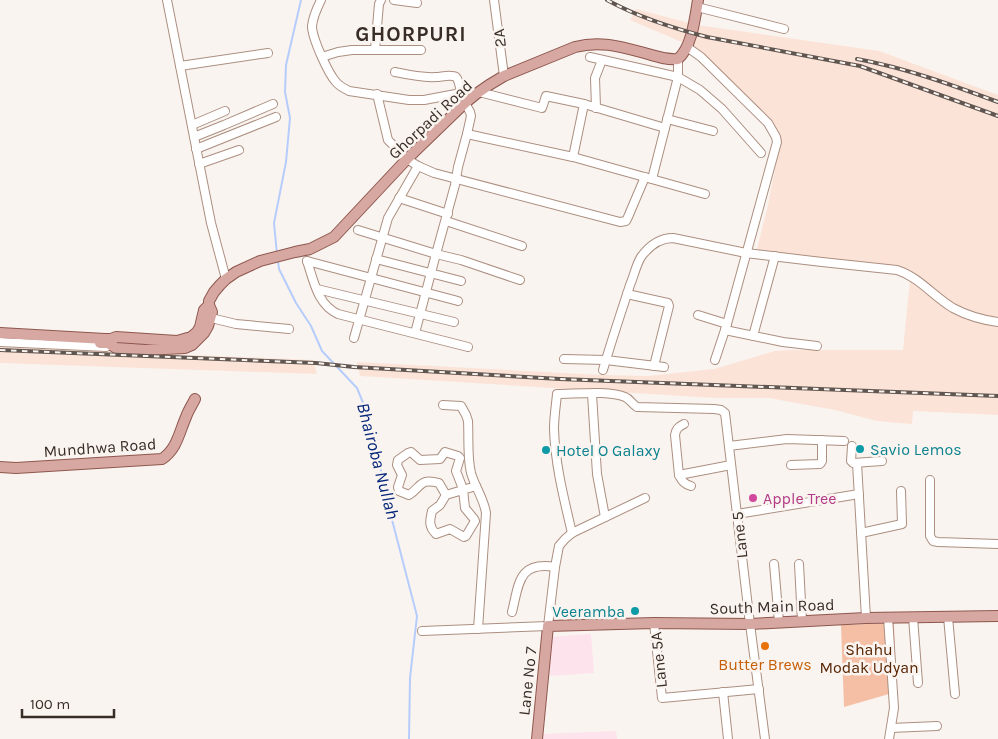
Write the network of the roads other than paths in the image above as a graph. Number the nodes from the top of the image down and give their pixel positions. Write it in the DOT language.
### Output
graph roads {
  1 [pos="167,0"];
  2 [pos="321,0"];
  3 [pos="381,0"];
  4 [pos="394,0"];
  5 [pos="494,0"];
  6 [pos="417,3"];
  7 [pos="698,3"];
  8 [pos="784,29"];
  9 [pos="687,47"];
  10 [pos="375,50"];
  11 [pos="421,50"];
  12 [pos="268,53"];
  13 [pos="322,57"];
  14 [pos="590,57"];
  15 [pos="602,60"];
  16 [pos="678,60"];
  17 [pos="180,66"];
  18 [pos="395,72"];
  19 [pos="504,76"];
  20 [pos="678,77"];
  21 [pos="461,92"];
  22 [pos="478,93"];
  23 [pos="377,94"];
  24 [pos="465,103"];
  25 [pos="273,104"];
  26 [pos="584,104"];
  27 [pos="596,108"];
  28 [pos="224,111"];
  29 [pos="276,117"];
  30 [pos="667,119"];
  31 [pos="192,125"];
  32 [pos="665,128"];
  33 [pos="713,131"];
  34 [pos="467,134"];
  35 [pos="194,137"];
  36 [pos="196,149"];
  37 [pos="239,150"];
  38 [pos="761,153"];
  39 [pos="573,157"];
  40 [pos="407,159"];
  41 [pos="199,164"];
  42 [pos="418,166"];
  43 [pos="648,178"];
  44 [pos="456,179"];
  45 [pos="705,194"];
  46 [pos="399,198"];
  47 [pos="447,217"];
  48 [pos="358,230"];
  49 [pos="382,237"];
  50 [pos="522,246"];
  51 [pos="746,253"];
  52 [pos="436,254"];
  53 [pos="775,256"];
  54 [pos="376,259"];
  55 [pos="431,274"];
  56 [pos="371,278"];
  57 [pos="226,279"];
  58 [pos="520,280"];
  59 [pos="461,281"];
  60 [pos="317,289"];
  61 [pos="426,293"];
  62 [pos="627,294"];
  63 [pos="365,301"];
  64 [pos="458,301"];
  65 [pos="209,305"];
  66 [pos="420,314"];
  67 [pos="698,316"];
  68 [pos="211,318"];
  69 [pos="359,320"];
  70 [pos="454,322"];
  71 [pos="998,322"];
  72 [pos="726,327"];
  73 [pos="0,328"];
  74 [pos="289,329"];
  75 [pos="0,333"];
  76 [pos="415,334"];
  77 [pos="753,336"];
  78 [pos="0,337"];
  79 [pos="354,338"];
  80 [pos="192,340"];
  81 [pos="0,342"];
  82 [pos="111,342"];
  83 [pos="817,346"];
  84 [pos="468,347"];
  85 [pos="564,359"];
  86 [pos="606,360"];
  87 [pos="716,360"];
  88 [pos="654,366"];
  89 [pos="664,367"];
  90 [pos="603,370"];
  91 [pos="592,394"];
  92 [pos="195,399"];
  93 [pos="443,405"];
  94 [pos="684,424"];
  95 [pos="822,440"];
  96 [pos="844,440"];
  97 [pos="729,446"];
  98 [pos="852,446"];
  99 [pos="882,461"];
  100 [pos="857,463"];
  101 [pos="731,465"];
  102 [pos="791,465"];
  103 [pos="0,467"];
  104 [pos="679,475"];
  105 [pos="930,480"];
  106 [pos="476,486"];
  107 [pos="690,486"];
  108 [pos="463,490"];
  109 [pos="901,491"];
  110 [pos="859,494"];
  111 [pos="446,495"];
  112 [pos="646,498"];
  113 [pos="737,514"];
  114 [pos="605,517"];
  115 [pos="572,533"];
  116 [pos="861,533"];
  117 [pos="998,544"];
  118 [pos="774,564"];
  119 [pos="800,564"];
  120 [pos="555,567"];
  121 [pos="512,612"];
  122 [pos="998,616"];
  123 [pos="914,617"];
  124 [pos="948,617"];
  125 [pos="866,618"];
  126 [pos="888,618"];
  127 [pos="802,621"];
  128 [pos="779,622"];
  129 [pos="654,623"];
  130 [pos="750,624"];
  131 [pos="548,626"];
  132 [pos="478,629"];
  133 [pos="422,632"];
  134 [pos="918,683"];
  135 [pos="759,689"];
  136 [pos="724,692"];
  137 [pos="954,694"];
  138 [pos="937,726"];
  139 [pos="891,728"];
  140 [pos="536,739"];
  141 [pos="728,739"];
  142 [pos="766,739"];
  143 [pos="889,739"];
  1 -- 17 [label="street"];
  2 -- 13 [label="street"];
  3 -- 10 [label="street"];
  4 -- 6 [label="street"];
  5 -- 19 [label="street, 2A"];
  7 -- 8 [label="street"];
  7 -- 9 [label="main road"];
  9 -- 16 [label="main road"];
  9 -- 51 [label="street"];
  10 -- 11 [label="street"];
  10 -- 13 [label="street"];
  12 -- 17 [label="street"];
  13 -- 23 [label="street"];
  14 -- 15 [label="street"];
  15 -- 20 [label="street"];
  15 -- 27 [label="street"];
  16 -- 19 [label="main road, Ghorpadi Road"];
  16 -- 20 [label="street"];
  17 -- 31 [label="street"];
  18 -- 21 [label="street"];
  19 -- 22 [label="main road, Ghorpadi Road"];
  20 -- 30 [label="street"];
  20 -- 38 [label="street"];
  21 -- 22 [label="street"];
  21 -- 23 [label="street"];
  22 -- 24 [label="main road, Ghorpadi Road"];
  22 -- 26 [label="street"];
  23 -- 40 [label="street"];
  24 -- 34 [label="street"];
  24 -- 40 [label="main road, Ghorpadi Road"];
  25 -- 35 [label="street"];
  26 -- 27 [label="street"];
  26 -- 39 [label="street"];
  27 -- 32 [label="street"];
  28 -- 31 [label="street"];
  29 -- 36 [label="street"];
  30 -- 32 [label="street"];
  30 -- 33 [label="street"];
  31 -- 35 [label="street"];
  32 -- 43 [label="street"];
  34 -- 39 [label="street"];
  34 -- 44 [label="street"];
  35 -- 36 [label="street"];
  36 -- 41 [label="street"];
  37 -- 41 [label="street"];
  39 -- 43 [label="street"];
  40 -- 42 [label="street"];
  40 -- 57 [label="main road, Ghorpadi Road"];
  41 -- 57 [label="street"];
  42 -- 44 [label="street"];
  42 -- 46 [label="street"];
  43 -- 44 [label="street"];
  43 -- 45 [label="street"];
  44 -- 47 [label="street"];
  46 -- 47 [label="street"];
  46 -- 49 [label="street"];
  47 -- 50 [label="street"];
  47 -- 52 [label="street"];
  48 -- 49 [label="street"];
  49 -- 52 [label="street"];
  49 -- 54 [label="street"];
  51 -- 53 [label="street"];
  51 -- 62 [label="street"];
  51 -- 72 [label="street"];
  52 -- 55 [label="street"];
  52 -- 58 [label="street"];
  53 -- 71 [label="street"];
  53 -- 77 [label="street"];
  54 -- 55 [label="street"];
  54 -- 56 [label="street"];
  55 -- 59 [label="street"];
  55 -- 61 [label="street"];
  56 -- 60 [label="street"];
  56 -- 61 [label="street"];
  56 -- 63 [label="street"];
  57 -- 65 [label="main road, Ghorpadi Road"];
  60 -- 63 [label="street"];
  60 -- 69 [label="street"];
  61 -- 64 [label="street"];
  61 -- 66 [label="street"];
  62 -- 86 [label="street"];
  62 -- 88 [label="street"];
  63 -- 66 [label="street"];
  63 -- 69 [label="street"];
  65 -- 68 [label="main road"];
  65 -- 80 [label="main road, Ghorpadi Road"];
  66 -- 70 [label="street"];
  66 -- 76 [label="street"];
  67 -- 72 [label="street"];
  68 -- 74 [label="street"];
  68 -- 80 [label="main road"];
  69 -- 76 [label="street"];
  69 -- 79 [label="street"];
  72 -- 77 [label="street"];
  72 -- 87 [label="street"];
  73 -- 82 [label="street"];
  75 -- 82 [label="main road"];
  76 -- 84 [label="street"];
  77 -- 83 [label="street"];
  78 -- 82 [label="main road"];
  80 -- 82 [label="main road"];
  81 -- 82 [label="street"];
  85 -- 86 [label="street"];
  86 -- 88 [label="street"];
  86 -- 90 [label="street"];
  88 -- 89 [label="street"];
  91 -- 97 [label="street, Lane 5"];
  91 -- 114 [label="street"];
  91 -- 115 [label="street"];
  92 -- 103 [label="main road, Mundhwa Road"];
  93 -- 106 [label="street"];
  94 -- 104 [label="street"];
  95 -- 96 [label="street"];
  95 -- 97 [label="street"];
  95 -- 102 [label="street"];
  97 -- 101 [label="street, Lane 5"];
  98 -- 100 [label="street"];
  99 -- 100 [label="street"];
  100 -- 110 [label="street"];
  101 -- 104 [label="street"];
  101 -- 113 [label="street, Lane 5"];
  104 -- 107 [label="street"];
  105 -- 117 [label="street"];
  106 -- 108 [label="street"];
  106 -- 132 [label="street"];
  108 -- 111 [label="street"];
  108 -- 111 [label="street"];
  108 -- 111 [label="street"];
  109 -- 116 [label="street"];
  110 -- 113 [label="street"];
  110 -- 116 [label="street"];
  112 -- 114 [label="street"];
  113 -- 130 [label="street, Lane 5"];
  114 -- 115 [label="street"];
  115 -- 120 [label="street"];
  116 -- 125 [label="street"];
  118 -- 128 [label="street"];
  119 -- 127 [label="street"];
  120 -- 121 [label="street"];
  120 -- 131 [label="street"];
  122 -- 124 [label="main road, South Main Road"];
  123 -- 124 [label="main road, South Main Road"];
  123 -- 126 [label="main road, South Main Road"];
  123 -- 134 [label="street"];
  124 -- 137 [label="street"];
  125 -- 126 [label="main road, South Main Road"];
  125 -- 127 [label="main road, South Main Road"];
  126 -- 139 [label="street"];
  127 -- 128 [label="main road, South Main Road"];
  128 -- 130 [label="main road, South Main Road"];
  129 -- 130 [label="main road, South Main Road"];
  129 -- 131 [label="main road, South Main Road"];
  129 -- 136 [label="street, Lane 5A"];
  130 -- 135 [label="street, Lane 5"];
  131 -- 132 [label="street"];
  131 -- 140 [label="main road, Lane No 7"];
  132 -- 133 [label="street"];
  135 -- 136 [label="street"];
  135 -- 142 [label="street, Lane 5"];
  136 -- 141 [label="street"];
  138 -- 139 [label="street"];
  139 -- 143 [label="street"];
}
